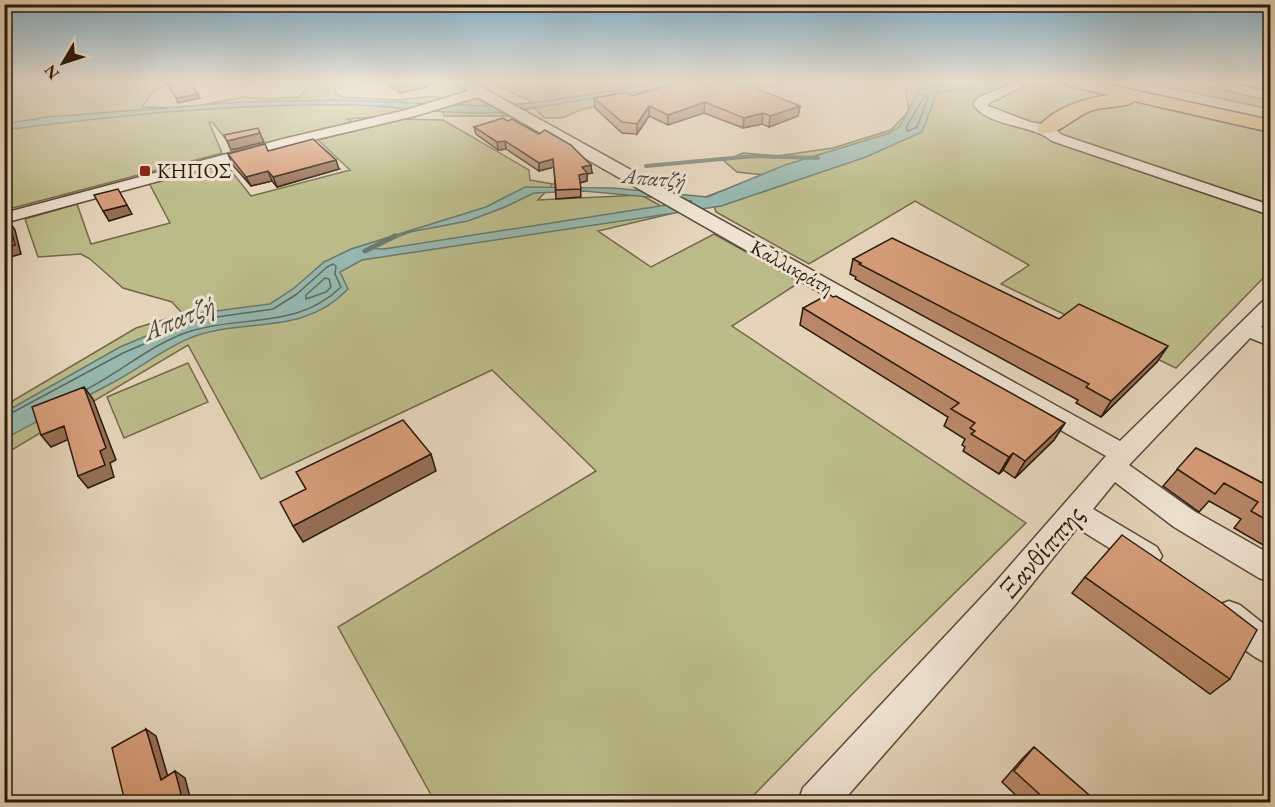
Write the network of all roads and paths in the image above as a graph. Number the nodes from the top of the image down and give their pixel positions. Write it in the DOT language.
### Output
graph roads {
  1 [pos="382,120"];
  2 [pos="529,120"];
  3 [pos="1010,120"];
  4 [pos="1063,120"];
  5 [pos="1243,120"];
  6 [pos="1270,126"];
  7 [pos="1047,129"];
  8 [pos="1270,210"];
  9 [pos="4,219"];
  10 [pos="1270,305"];
  11 [pos="1248,329"];
  12 [pos="1270,339"];
  13 [pos="1118,460"];
  14 [pos="1074,513"];
  15 [pos="1270,569"];
  16 [pos="1172,572"];
  17 [pos="1209,600"];
  18 [pos="1270,649"];
  19 [pos="817,802"];
  1 -- 9 [label="street"];
  2 -- 13 [label="street, Καλλικράτη"];
  3 -- 7 [label="street"];
  4 -- 7 [label="highway"];
  5 -- 6 [label="highway"];
  7 -- 8 [label="street"];
  10 -- 11 [label="street, Ξανθίππης"];
  11 -- 12 [label="street"];
  11 -- 13 [label="street, Ξανθίππης"];
  13 -- 14 [label="street, Ξανθίππης"];
  13 -- 15 [label="street, Καλλικράτη"];
  14 -- 16 [label="street"];
  14 -- 19 [label="street, Ξανθίππης"];
  17 -- 18 [label="street"];
}
